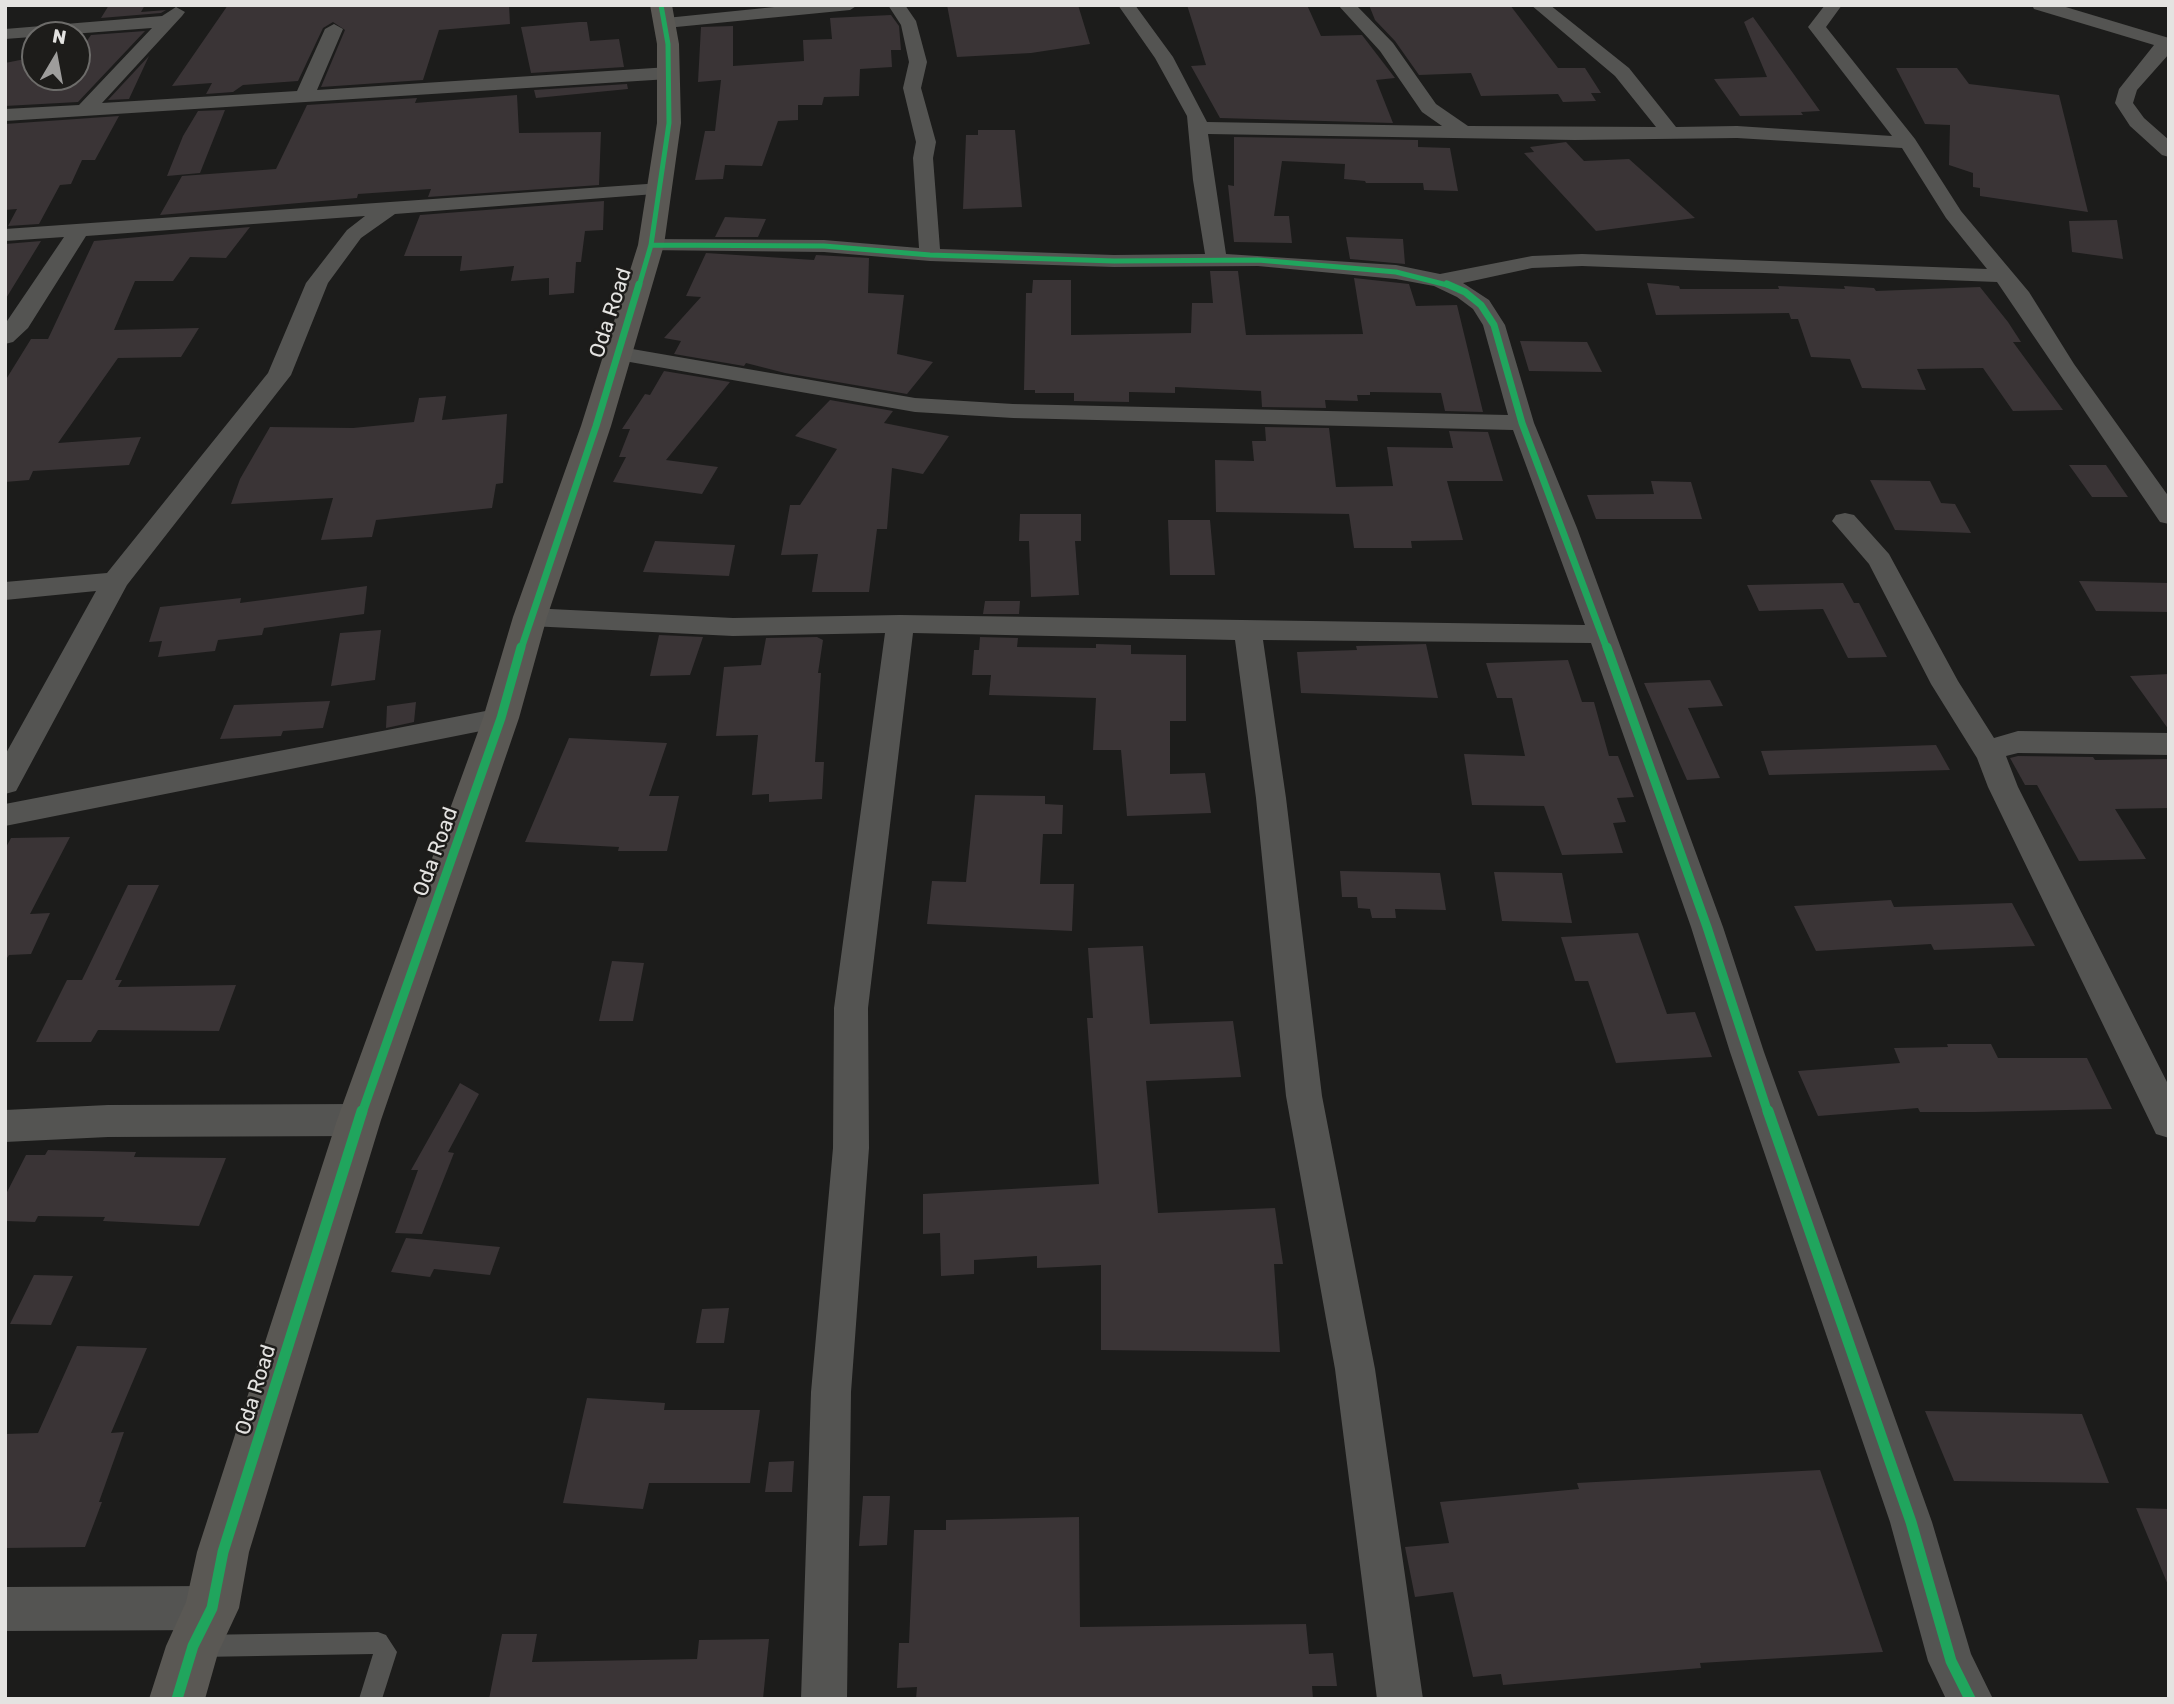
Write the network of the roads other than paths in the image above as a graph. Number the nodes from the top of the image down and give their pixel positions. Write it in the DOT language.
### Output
graph roads {
  1 [pos="182,5"];
  2 [pos="850,5"];
  3 [pos="897,5"];
  4 [pos="1126,5"];
  5 [pos="1346,5"];
  6 [pos="1539,5"];
  7 [pos="1834,5"];
  8 [pos="2040,5"];
  9 [pos="663,14"];
  10 [pos="168,21"];
  11 [pos="334,29"];
  12 [pos="5,34"];
  13 [pos="2166,43"];
  14 [pos="669,73"];
  15 [pos="305,95"];
  16 [pos="1429,108"];
  17 [pos="84,111"];
  18 [pos="5,115"];
  19 [pos="1200,128"];
  20 [pos="1418,130"];
  21 [pos="1462,131"];
  22 [pos="1670,131"];
  23 [pos="1908,143"];
  24 [pos="2169,151"];
  25 [pos="662,189"];
  26 [pos="387,210"];
  27 [pos="79,228"];
  28 [pos="5,236"];
  29 [pos="651,245"];
  30 [pos="930,255"];
  31 [pos="1216,258"];
  32 [pos="2003,276"];
  33 [pos="1440,281"];
  34 [pos="5,337"];
  35 [pos="615,353"];
  36 [pos="1522,423"];
  37 [pos="2169,516"];
  38 [pos="1845,521"];
  39 [pos="115,581"];
  40 [pos="5,591"];
  41 [pos="530,617"];
  42 [pos="900,624"];
  43 [pos="1248,631"];
  44 [pos="1602,634"];
  45 [pos="501,718"];
  46 [pos="2169,744"];
  47 [pos="1992,756"];
  48 [pos="5,783"];
  49 [pos="5,815"];
  50 [pos="359,1120"];
  51 [pos="2169,1123"];
  52 [pos="5,1126"];
  53 [pos="212,1608"];
  54 [pos="5,1609"];
  55 [pos="193,1646"];
  56 [pos="177,1699"];
  57 [pos="370,1699"];
  58 [pos="824,1699"];
  59 [pos="1400,1699"];
  60 [pos="1970,1699"];
  1 -- 10 [label="street"];
  2 -- 9 [label="street"];
  3 -- 30 [label="street"];
  4 -- 19 [label="street"];
  5 -- 16 [label="street"];
  6 -- 22 [label="street"];
  7 -- 23 [label="street"];
  8 -- 13 [label="street"];
  9 -- 14 [label="street, Oda Road"];
  10 -- 12 [label="street"];
  10 -- 17 [label="street"];
  11 -- 15 [label="street"];
  13 -- 24 [label="street"];
  14 -- 15 [label="street"];
  14 -- 25 [label="street, Oda Road"];
  15 -- 17 [label="street"];
  16 -- 20 [label="street"];
  16 -- 21 [label="street"];
  17 -- 18 [label="street"];
  19 -- 20 [label="street"];
  19 -- 31 [label="street"];
  20 -- 21 [label="street"];
  21 -- 22 [label="street"];
  22 -- 23 [label="street"];
  23 -- 32 [label="street"];
  25 -- 26 [label="street"];
  25 -- 29 [label="street, Oda Road"];
  26 -- 27 [label="street"];
  26 -- 39 [label="street"];
  27 -- 28 [label="street"];
  27 -- 34 [label="street"];
  29 -- 30 [label="street"];
  29 -- 35 [label="street, Oda Road"];
  30 -- 31 [label="street"];
  31 -- 33 [label="street"];
  32 -- 33 [label="street"];
  32 -- 37 [label="street"];
  33 -- 36 [label="street"];
  35 -- 36 [label="street"];
  35 -- 41 [label="street, Oda Road"];
  36 -- 44 [label="street"];
  38 -- 47 [label="street"];
  39 -- 40 [label="street"];
  39 -- 48 [label="street"];
  41 -- 42 [label="street"];
  41 -- 45 [label="street, Oda Road"];
  42 -- 43 [label="street"];
  42 -- 58 [label="street"];
  43 -- 44 [label="street"];
  43 -- 59 [label="street"];
  44 -- 60 [label="street"];
  45 -- 49 [label="street"];
  45 -- 50 [label="street, Oda Road"];
  46 -- 47 [label="street"];
  47 -- 51 [label="street"];
  50 -- 52 [label="street"];
  50 -- 53 [label="street, Oda Road"];
  53 -- 54 [label="street"];
  53 -- 55 [label="street, Oda Road"];
  55 -- 56 [label="street, Oda Road"];
  55 -- 57 [label="lane"];
}
